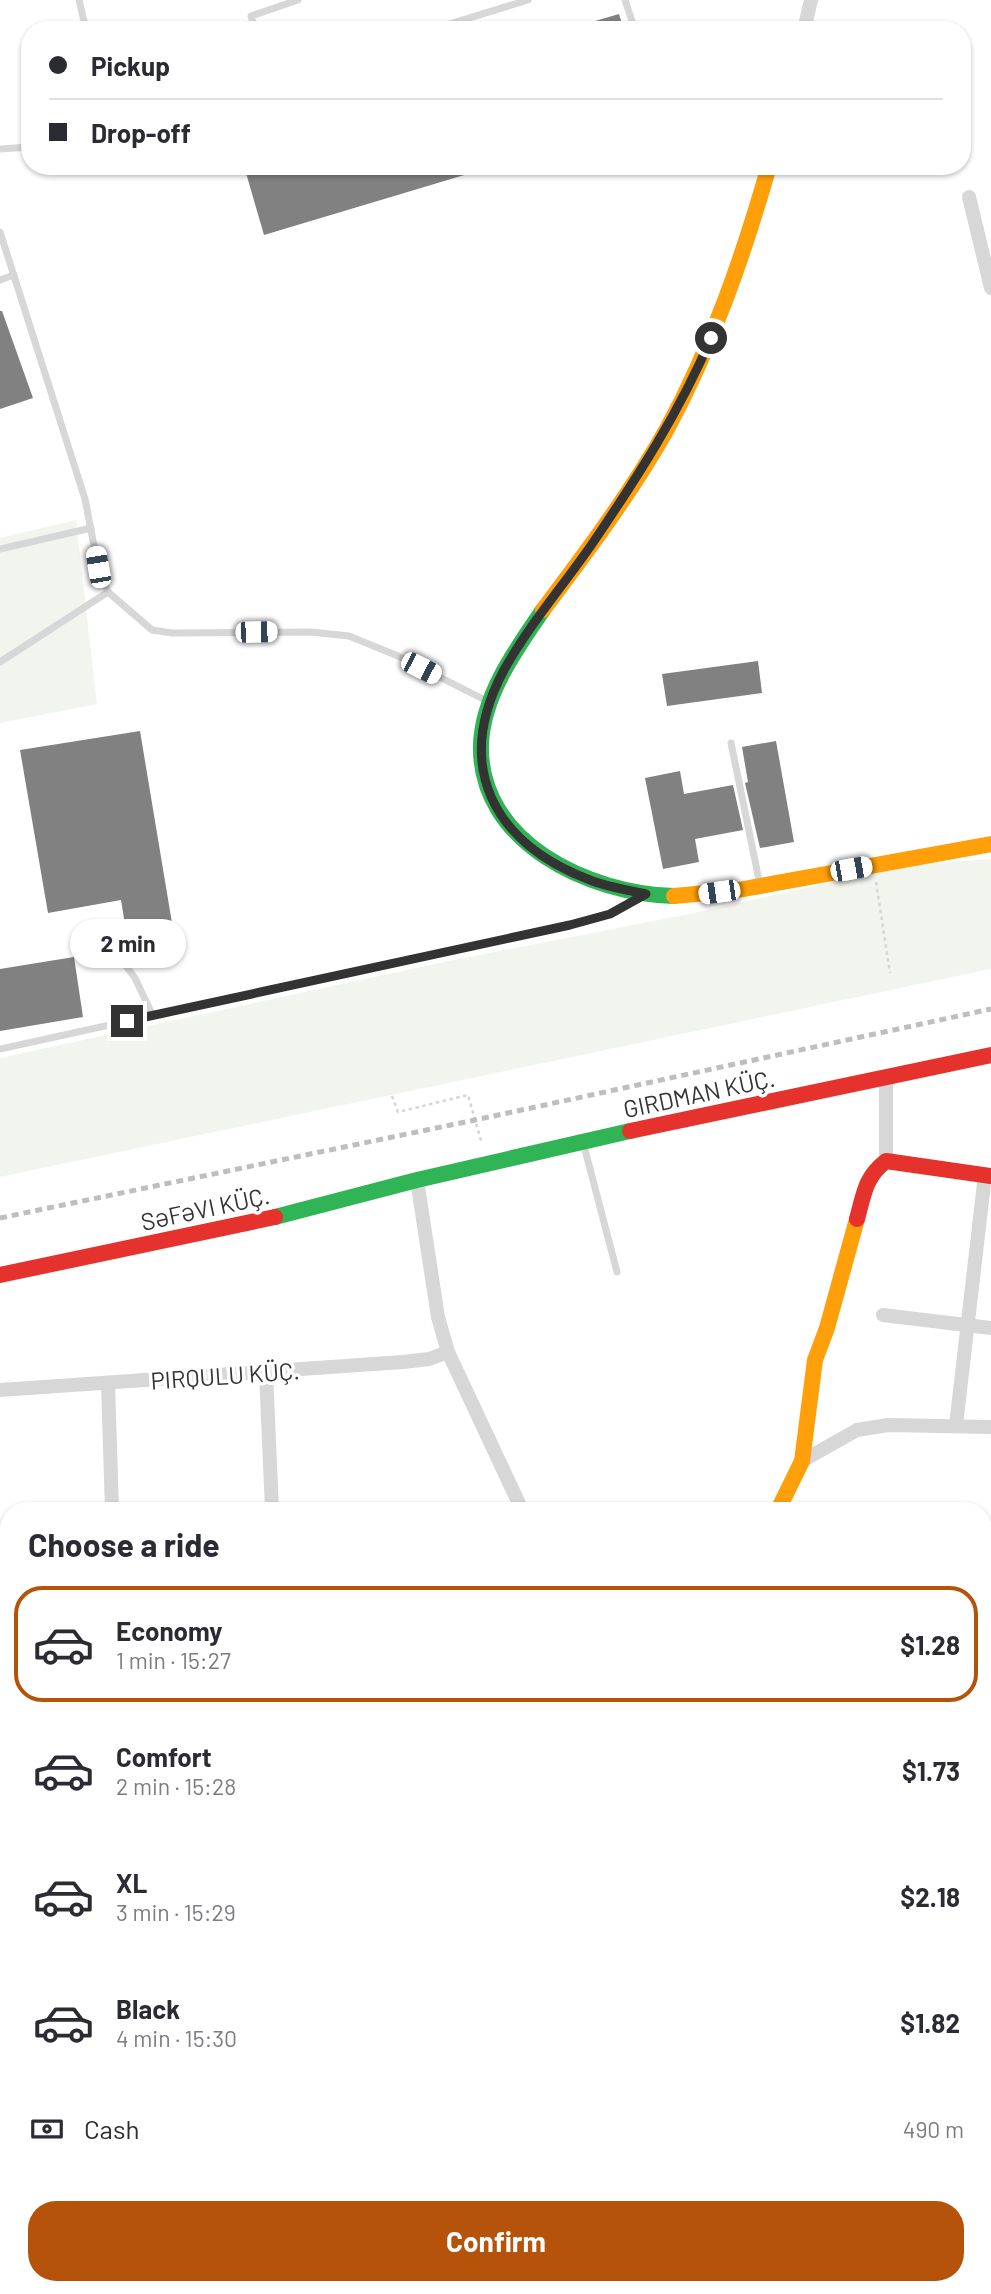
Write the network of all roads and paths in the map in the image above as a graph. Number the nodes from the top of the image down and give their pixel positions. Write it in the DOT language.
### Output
graph roads {
  1 [pos="79,0"];
  2 [pos="298,0"];
  3 [pos="528,0"];
  4 [pos="625,0"];
  5 [pos="811,0"];
  6 [pos="84,21"];
  7 [pos="252,21"];
  8 [pos="459,21"];
  9 [pos="632,21"];
  10 [pos="806,21"];
  11 [pos="21,148"];
  12 [pos="0,149"];
  13 [pos="766,175"];
  14 [pos="969,197"];
  15 [pos="0,232"];
  16 [pos="14,275"];
  17 [pos="0,280"];
  18 [pos="991,288"];
  19 [pos="91,528"];
  20 [pos="0,549"];
  21 [pos="107,592"];
  22 [pos="0,662"];
  23 [pos="490,703"];
  24 [pos="731,743"];
  25 [pos="991,844"];
  26 [pos="874,865"];
  27 [pos="760,886"];
  28 [pos="646,894"];
  29 [pos="96,926"];
  30 [pos="890,973"];
  31 [pos="153,1016"];
  32 [pos="0,1049"];
  33 [pos="991,1055"];
  34 [pos="887,1077"];
  35 [pos="392,1096"];
  36 [pos="583,1141"];
  37 [pos="886,1161"];
  38 [pos="488,1164"];
  39 [pos="988,1176"];
  40 [pos="418,1180"];
  41 [pos="617,1272"];
  42 [pos="0,1275"];
  43 [pos="883,1315"];
  44 [pos="967,1325"];
  45 [pos="991,1328"];
  46 [pos="448,1352"];
  47 [pos="266,1372"];
  48 [pos="108,1384"];
  49 [pos="0,1390"];
  50 [pos="956,1425"];
  51 [pos="991,1427"];
  52 [pos="802,1461"];
  53 [pos="112,1502"];
  54 [pos="272,1502"];
  55 [pos="518,1502"];
  56 [pos="782,1502"];
  1 -- 6 [label="lane"];
  2 -- 7 [label="lane"];
  3 -- 8 [label="lane"];
  4 -- 9 [label="lane"];
  5 -- 10 [label="street"];
  11 -- 12 [label="lane"];
  13 -- 23 [label="street"];
  14 -- 18 [label="street"];
  15 -- 16 [label="lane"];
  16 -- 17 [label="lane"];
  16 -- 19 [label="lane"];
  19 -- 20 [label="lane"];
  19 -- 21 [label="lane"];
  21 -- 22 [label="lane"];
  21 -- 23 [label="lane"];
  23 -- 28 [label="street"];
  24 -- 27 [label="lane"];
  25 -- 26 [label="street"];
  26 -- 27 [label="street"];
  26 -- 30 [label="path"];
  27 -- 28 [label="street"];
  28 -- 31 [label="lane"];
  29 -- 31 [label="lane"];
  31 -- 32 [label="lane"];
  33 -- 34 [label="street, GIRDMAN KÜÇ."];
  34 -- 36 [label="street, GIRDMAN KÜÇ."];
  34 -- 37 [label="street"];
  35 -- 38 [label="path"];
  36 -- 38 [label="street, GIRDMAN KÜÇ."];
  36 -- 41 [label="lane"];
  37 -- 39 [label="street"];
  37 -- 52 [label="street"];
  38 -- 40 [label="street, GIRDMAN KÜÇ."];
  39 -- 44 [label="street"];
  40 -- 42 [label="street, SƏFƏVI KÜÇ."];
  40 -- 46 [label="street"];
  43 -- 44 [label="street"];
  44 -- 45 [label="street"];
  44 -- 50 [label="street"];
  46 -- 47 [label="street, PIRQULU KÜÇ."];
  46 -- 55 [label="street"];
  47 -- 48 [label="street, PIRQULU KÜÇ."];
  47 -- 54 [label="street"];
  48 -- 49 [label="street, PIRQULU KÜÇ."];
  48 -- 53 [label="street"];
  50 -- 51 [label="street"];
  50 -- 52 [label="street"];
  52 -- 56 [label="street"];
}
